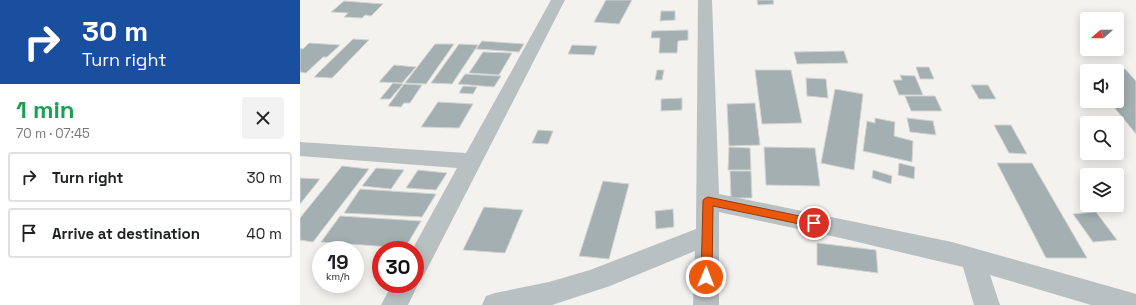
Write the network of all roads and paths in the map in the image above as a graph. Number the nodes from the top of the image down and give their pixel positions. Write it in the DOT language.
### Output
graph roads {
  1 [pos="558,0"];
  2 [pos="705,0"];
  3 [pos="300,149"];
  4 [pos="472,160"];
  5 [pos="708,201"];
  6 [pos="707,235"];
  7 [pos="424,250"];
  8 [pos="973,259"];
  9 [pos="401,293"];
  10 [pos="394,305"];
  11 [pos="495,305"];
  12 [pos="706,305"];
  13 [pos="987,305"];
  14 [pos="1133,305"];
  1 -- 4 [label="street"];
  2 -- 5 [label="street"];
  3 -- 4 [label="street"];
  4 -- 7 [label="street"];
  5 -- 6 [label="street"];
  5 -- 8 [label="street"];
  6 -- 11 [label="street"];
  6 -- 12 [label="street"];
  8 -- 13 [label="street"];
  8 -- 14 [label="street"];
  9 -- 10 [label="street"];
}
